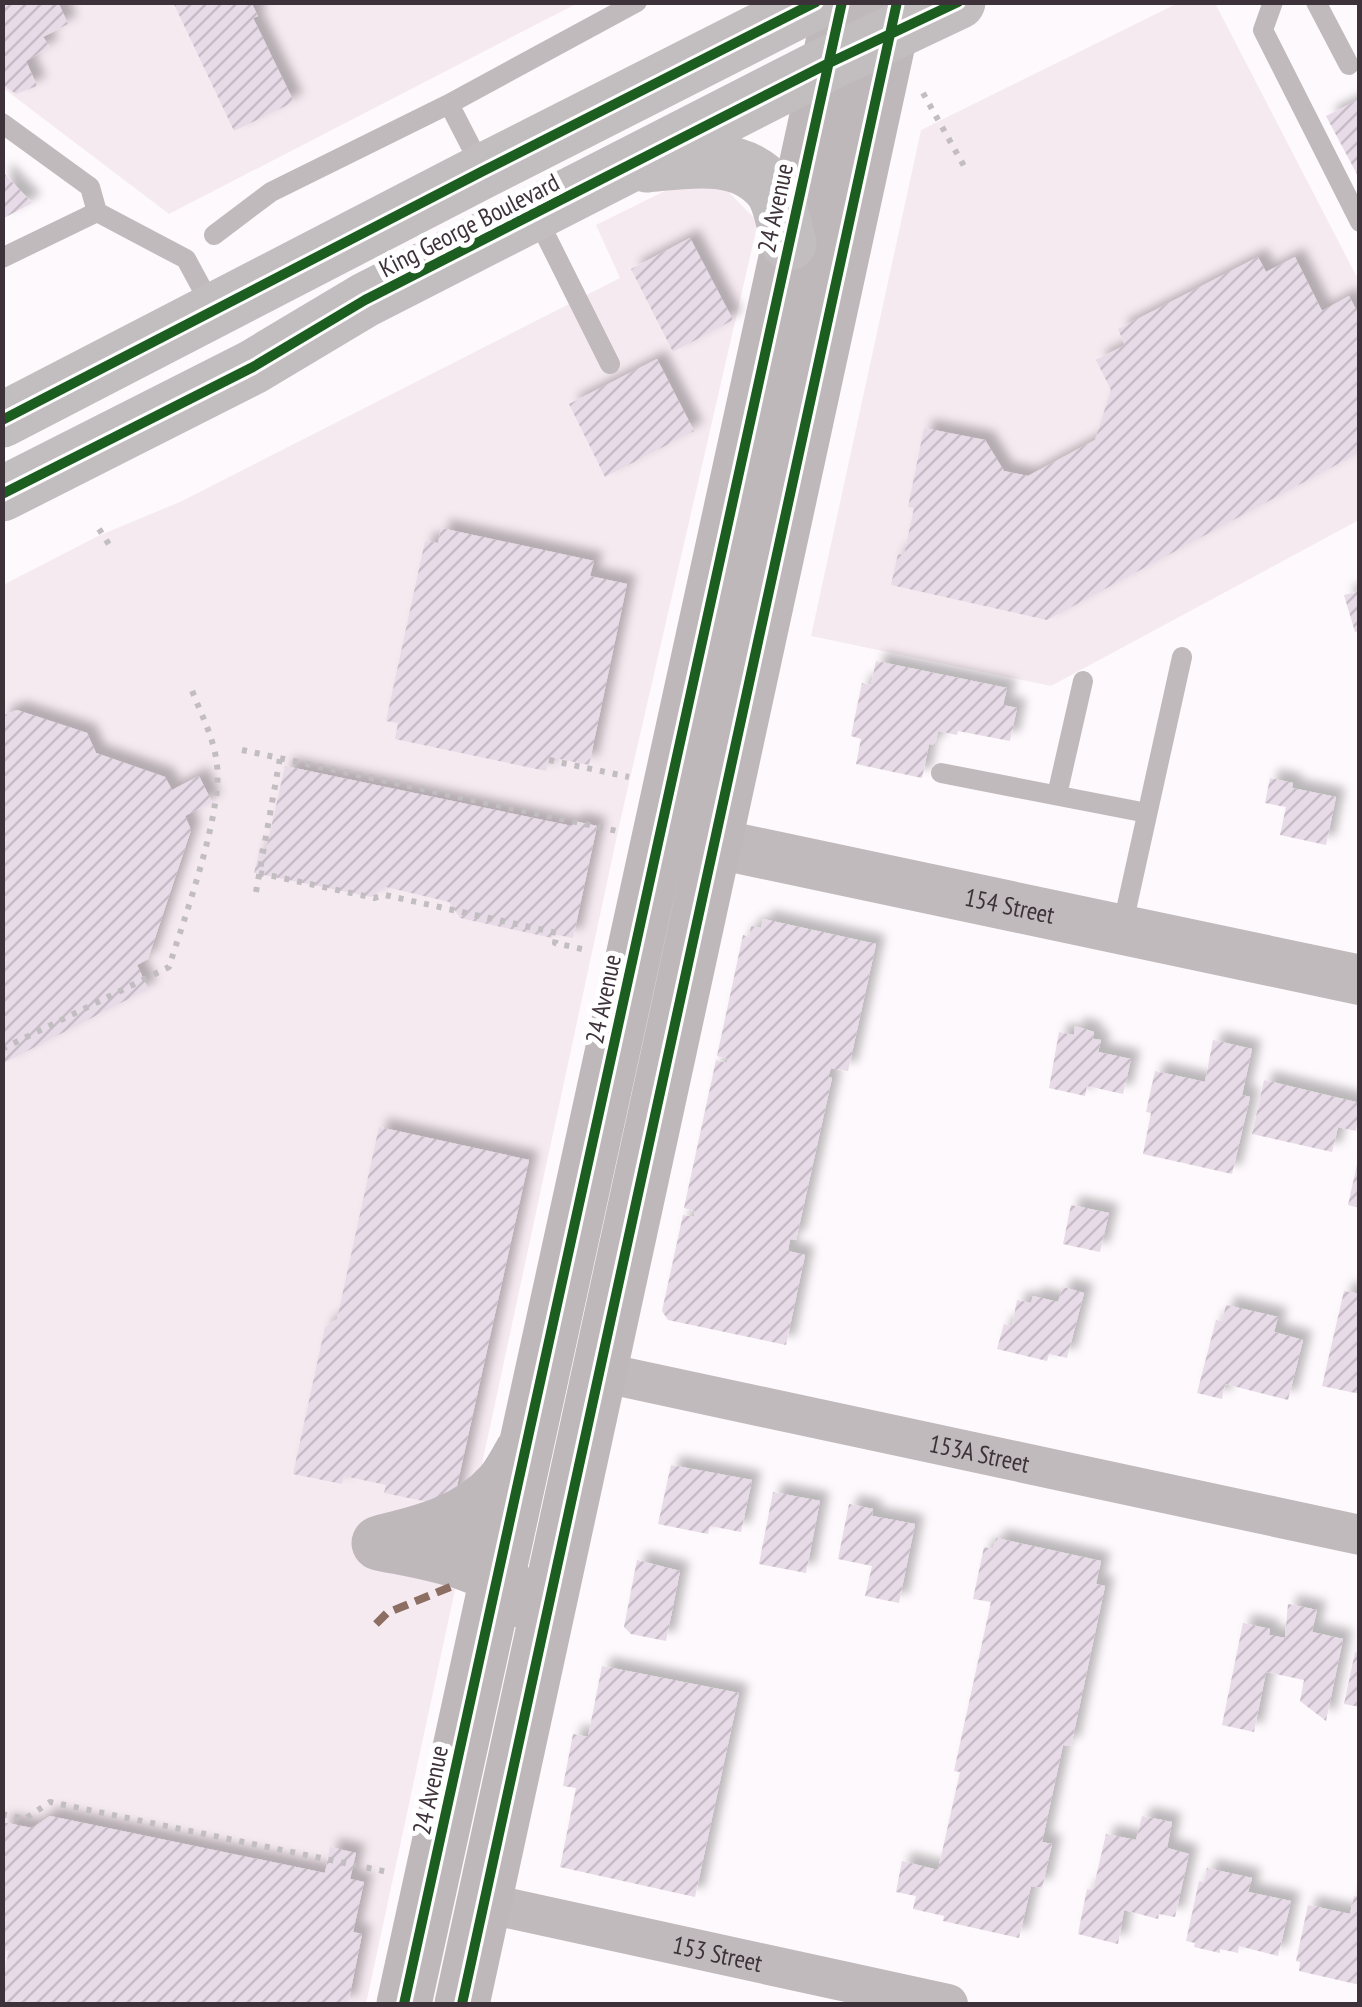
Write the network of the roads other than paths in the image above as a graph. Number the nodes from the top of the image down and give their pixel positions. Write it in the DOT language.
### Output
graph roads {
  1 [pos="816,2"];
  2 [pos="842,2"];
  3 [pos="958,2"];
  4 [pos="1273,2"];
  5 [pos="1316,2"];
  6 [pos="626,5"];
  7 [pos="894,18"];
  8 [pos="828,64"];
  9 [pos="1350,65"];
  10 [pos="450,104"];
  11 [pos="2,123"];
  12 [pos="629,166"];
  13 [pos="483,170"];
  14 [pos="96,212"];
  15 [pos="535,214"];
  16 [pos="1360,222"];
  17 [pos="214,235"];
  18 [pos="788,243"];
  19 [pos="2,258"];
  20 [pos="228,304"];
  21 [pos="610,364"];
  22 [pos="2,420"];
  23 [pos="2,493"];
  24 [pos="1182,657"];
  25 [pos="1083,680"];
  26 [pos="940,773"];
  27 [pos="1057,795"];
  28 [pos="1147,813"];
  29 [pos="644,832"];
  30 [pos="714,844"];
  31 [pos="1122,930"];
  32 [pos="1360,980"];
  33 [pos="600,1372"];
  34 [pos="524,1450"];
  35 [pos="1360,1535"];
  36 [pos="496,1578"];
  37 [pos="515,1761"];
  38 [pos="484,1903"];
  39 [pos="404,2004"];
  40 [pos="462,2004"];
  41 [pos="948,2004"];
  1 -- 13 [label="main road, King George Boulevard"];
  2 -- 8 [label="main road, 24 Avenue"];
  3 -- 7 [label="main road, King George Boulevard"];
  4 -- 16 [label="lane"];
  5 -- 9 [label="lane"];
  6 -- 10 [label="lane"];
  7 -- 8 [label="main road, King George Boulevard"];
  7 -- 30 [label="main road"];
  8 -- 12 [label="main road, King George Boulevard"];
  8 -- 18 [label="main road, 24 Avenue"];
  10 -- 13 [label="lane"];
  10 -- 17 [label="lane"];
  11 -- 14 [label="lane"];
  12 -- 15 [label="main road, King George Boulevard"];
  12 -- 18 [label="main road"];
  13 -- 20 [label="main road, King George Boulevard"];
  14 -- 19 [label="lane"];
  14 -- 20 [label="lane"];
  15 -- 21 [label="lane"];
  15 -- 23 [label="main road, King George Boulevard"];
  18 -- 29 [label="main road, 24 Avenue"];
  20 -- 22 [label="main road, King George Boulevard"];
  20 -- 23 [label="main road"];
  24 -- 28 [label="lane"];
  25 -- 27 [label="lane"];
  26 -- 27 [label="lane"];
  27 -- 28 [label="lane"];
  28 -- 31 [label="lane"];
  29 -- 30 [label="street, 154 Street"];
  29 -- 34 [label="main road, 24 Avenue"];
  30 -- 31 [label="street, 154 Street"];
  30 -- 33 [label="main road"];
  31 -- 32 [label="street, 154 Street"];
  33 -- 35 [label="street, 153A Street"];
  33 -- 37 [label="main road"];
  34 -- 36 [label="main road, 24 Avenue"];
  34 -- 36 [label="main road"];
  36 -- 37 [label="main road"];
  36 -- 39 [label="main road, 24 Avenue"];
  37 -- 38 [label="main road"];
  38 -- 40 [label="main road"];
  38 -- 41 [label="street, 153 Street"];
}
